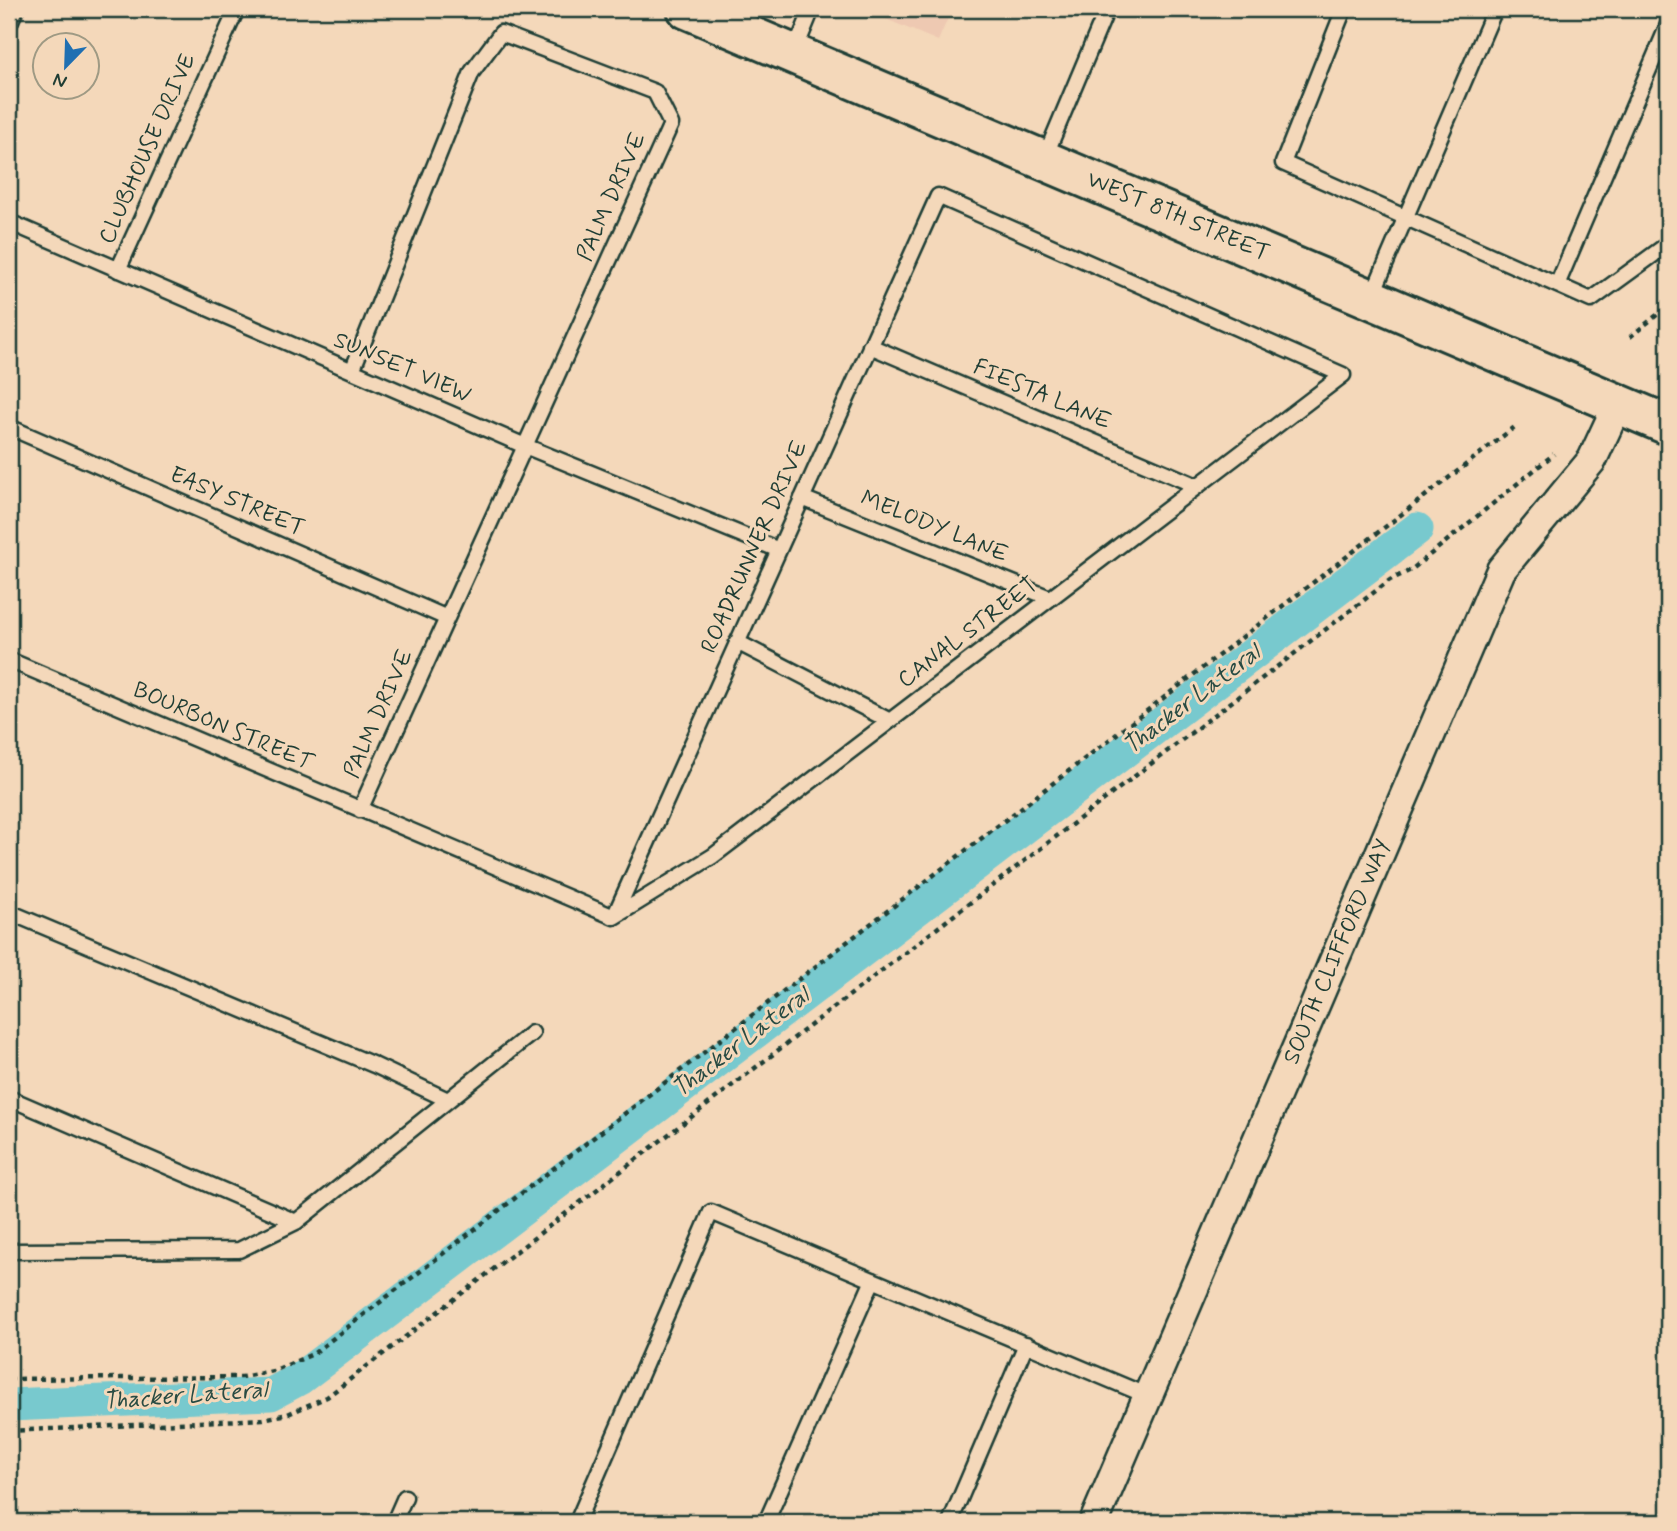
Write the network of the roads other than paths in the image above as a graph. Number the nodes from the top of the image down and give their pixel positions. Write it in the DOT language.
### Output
graph roads {
  1 [pos="16,9"];
  2 [pos="237,9"];
  3 [pos="687,9"];
  4 [pos="812,9"];
  5 [pos="1107,9"];
  6 [pos="1344,9"];
  7 [pos="1495,9"];
  8 [pos="9,24"];
  9 [pos="1668,25"];
  10 [pos="793,54"];
  11 [pos="1044,160"];
  12 [pos="1406,217"];
  13 [pos="9,222"];
  14 [pos="1668,244"];
  15 [pos="118,270"];
  16 [pos="1557,285"];
  17 [pos="1371,299"];
  18 [pos="870,346"];
  19 [pos="352,371"];
  20 [pos="1343,375"];
  21 [pos="1619,404"];
  22 [pos="1668,425"];
  23 [pos="9,427"];
  24 [pos="525,446"];
  25 [pos="1197,486"];
  26 [pos="802,498"];
  27 [pos="779,550"];
  28 [pos="1050,598"];
  29 [pos="447,618"];
  30 [pos="737,642"];
  31 [pos="9,660"];
  32 [pos="890,721"];
  33 [pos="360,810"];
  34 [pos="9,912"];
  35 [pos="614,917"];
  36 [pos="532,1033"];
  37 [pos="9,1098"];
  38 [pos="448,1100"];
  39 [pos="296,1222"];
  40 [pos="9,1251"];
  41 [pos="873,1280"];
  42 [pos="1026,1344"];
  43 [pos="1148,1396"];
  44 [pos="405,1497"];
  45 [pos="394,1522"];
  46 [pos="577,1522"];
  47 [pos="766,1522"];
  48 [pos="950,1522"];
  49 [pos="1094,1522"];
  1 -- 8 [label="lane"];
  2 -- 15 [label="lane, CLUBHOUSE DRIVE"];
  3 -- 10 [label="main road, WEST 8TH STREET"];
  4 -- 10 [label="lane"];
  5 -- 11 [label="lane"];
  6 -- 12 [label="lane"];
  7 -- 12 [label="lane"];
  9 -- 16 [label="lane"];
  10 -- 11 [label="main road, WEST 8TH STREET"];
  11 -- 17 [label="main road, WEST 8TH STREET"];
  12 -- 16 [label="lane"];
  12 -- 17 [label="lane"];
  13 -- 15 [label="lane, SUNSET VIEW"];
  14 -- 16 [label="lane"];
  15 -- 19 [label="lane, SUNSET VIEW"];
  17 -- 21 [label="main road, WEST 8TH STREET"];
  18 -- 20 [label="lane, ROADRUNNER DRIVE"];
  18 -- 25 [label="lane, FIESTA LANE"];
  18 -- 26 [label="lane, ROADRUNNER DRIVE"];
  19 -- 24 [label="lane, SUNSET VIEW"];
  19 -- 24 [label="lane, PALM DRIVE"];
  20 -- 25 [label="lane, CANAL STREET"];
  21 -- 22 [label="main road, WEST 8TH STREET"];
  21 -- 43 [label="street, SOUTH CLIFFORD WAY"];
  23 -- 29 [label="lane, EASY STREET"];
  24 -- 27 [label="lane, SUNSET VIEW"];
  24 -- 29 [label="lane, PALM DRIVE"];
  25 -- 28 [label="lane, CANAL STREET"];
  26 -- 27 [label="lane, ROADRUNNER DRIVE"];
  26 -- 28 [label="lane, MELODY LANE"];
  27 -- 30 [label="lane, ROADRUNNER DRIVE"];
  28 -- 32 [label="lane, CANAL STREET"];
  29 -- 33 [label="lane, PALM DRIVE"];
  30 -- 32 [label="lane"];
  30 -- 35 [label="lane, ROADRUNNER DRIVE"];
  31 -- 33 [label="lane, BOURBON STREET"];
  32 -- 35 [label="lane, CANAL STREET"];
  33 -- 35 [label="lane, BOURBON STREET"];
  34 -- 38 [label="lane"];
  36 -- 38 [label="lane"];
  37 -- 39 [label="lane"];
  38 -- 39 [label="lane"];
  39 -- 40 [label="lane"];
  41 -- 42 [label="lane"];
  41 -- 46 [label="lane"];
  41 -- 47 [label="lane"];
  42 -- 43 [label="lane"];
  42 -- 48 [label="lane"];
  43 -- 49 [label="street, SOUTH CLIFFORD WAY"];
  44 -- 45 [label="lane"];
}
